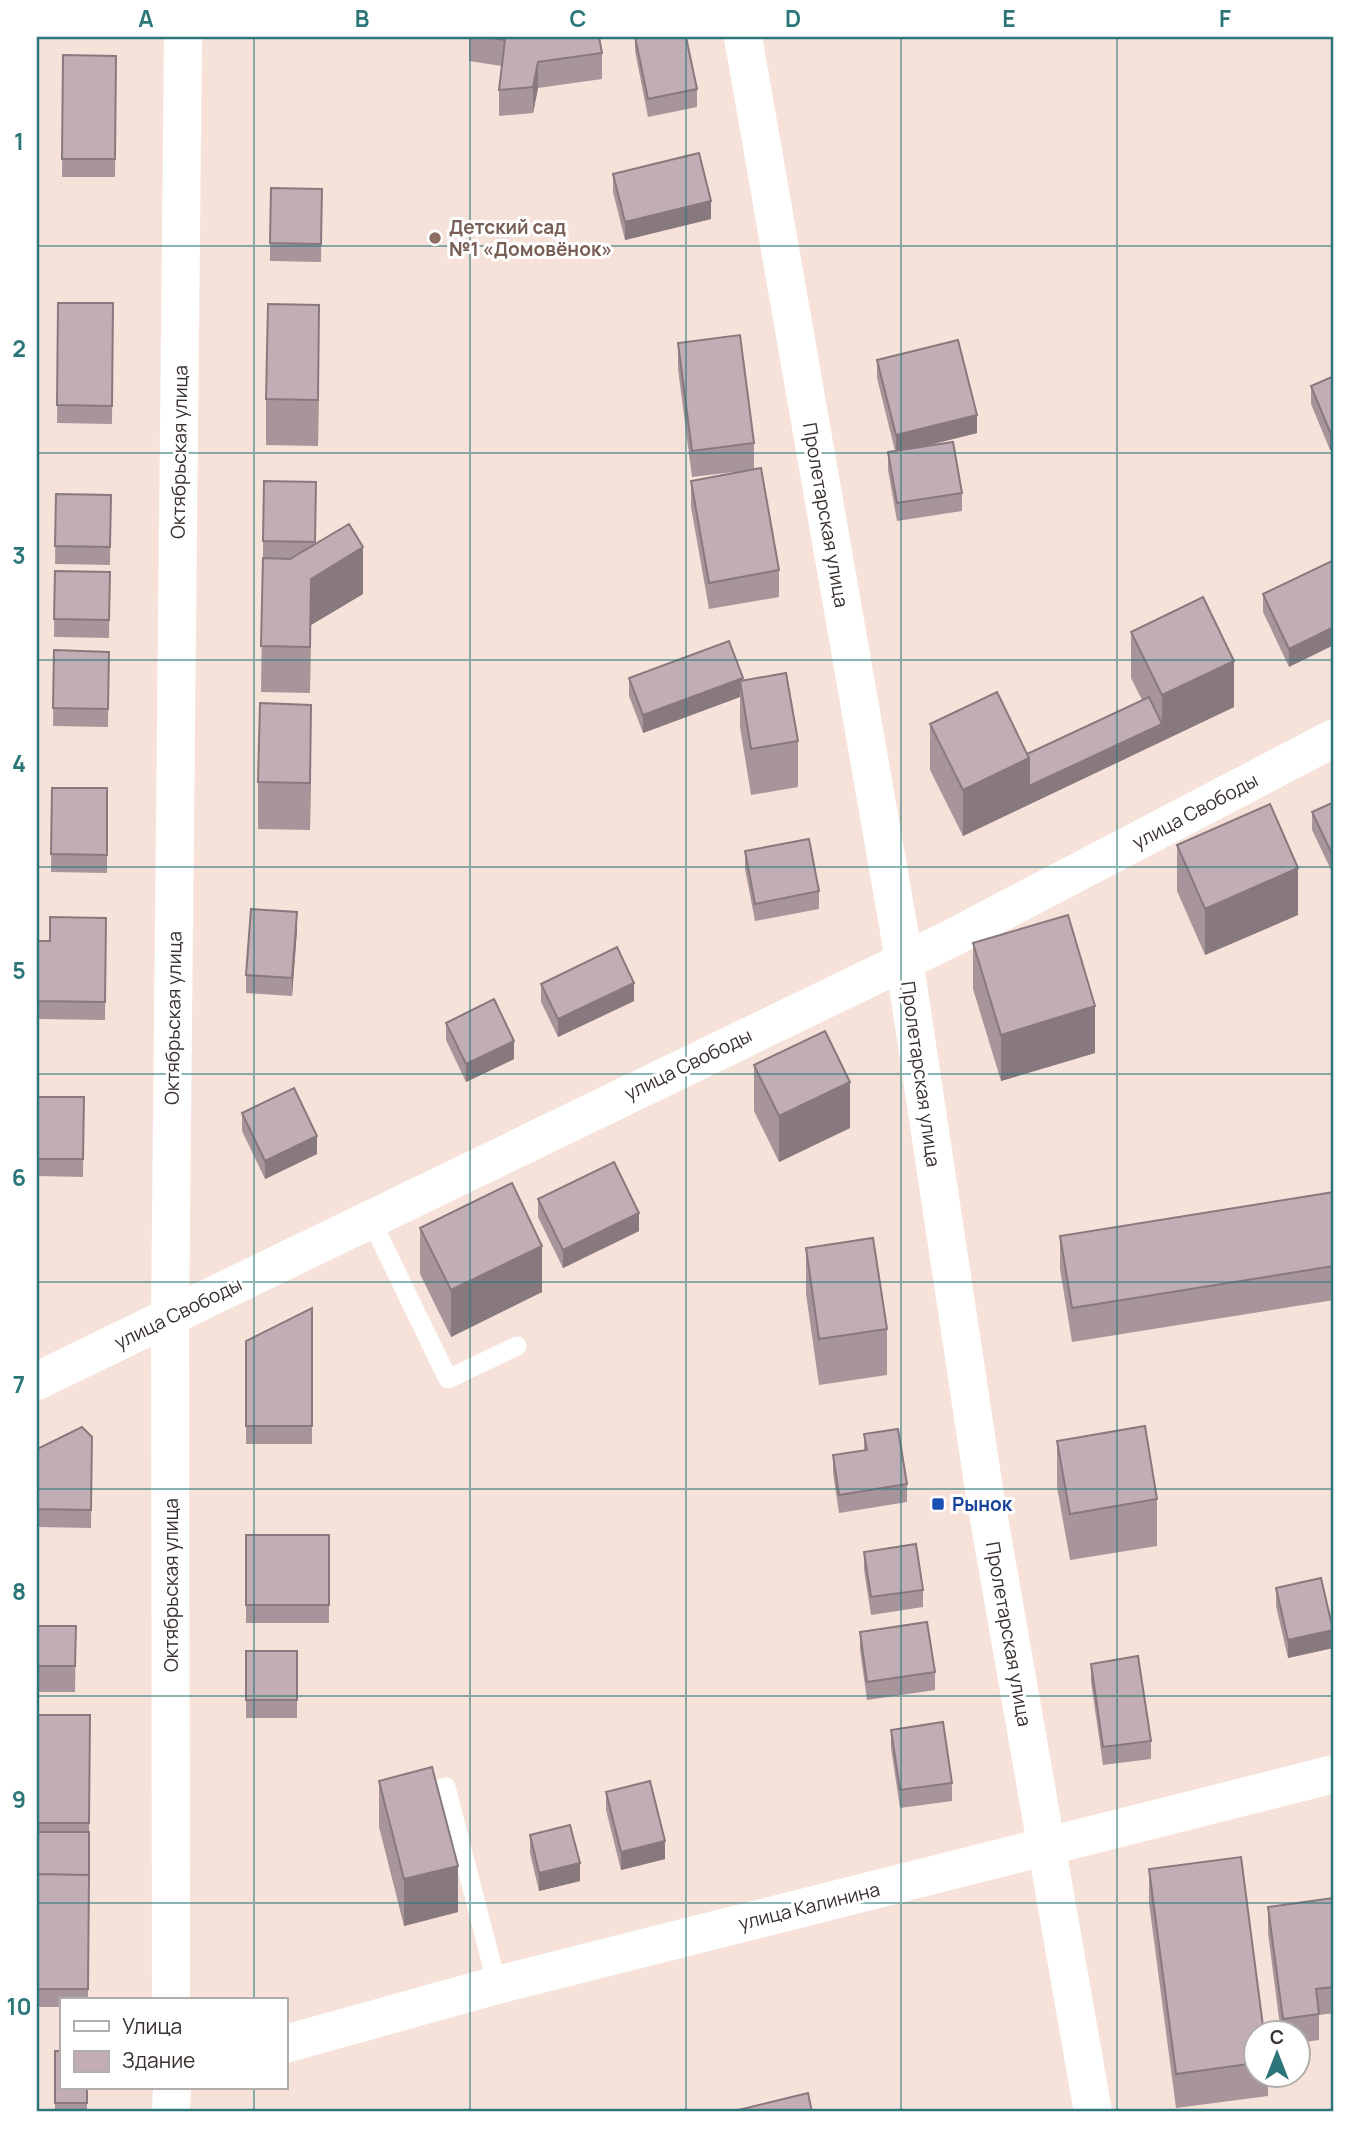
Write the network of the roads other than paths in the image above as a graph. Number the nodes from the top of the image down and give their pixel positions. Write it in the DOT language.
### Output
graph roads {
  1 [pos="183,37"];
  2 [pos="743,37"];
  3 [pos="1334,738"];
  4 [pos="904,958"];
  5 [pos="370,1218"];
  6 [pos="170,1318"];
  7 [pos="517,1346"];
  8 [pos="37,1381"];
  9 [pos="1334,1774"];
  10 [pos="397,1799"];
  11 [pos="1045,1846"];
  12 [pos="496,1985"];
  13 [pos="172,1998"];
  14 [pos="287,2043"];
  15 [pos="172,2090"];
  16 [pos="171,2112"];
  17 [pos="1093,2112"];
  1 -- 6 [label="street, Октябрьская улица"];
  2 -- 4 [label="street, Пролетарская улица"];
  3 -- 4 [label="street, улица Свободы"];
  4 -- 5 [label="street, улица Свободы"];
  4 -- 11 [label="street, Пролетарская улица"];
  5 -- 6 [label="street, улица Свободы"];
  5 -- 7 [label="lane"];
  6 -- 8 [label="street, улица Свободы"];
  6 -- 13 [label="street, Октябрьская улица"];
  9 -- 11 [label="street, улица Калинина"];
  10 -- 12 [label="lane"];
  11 -- 12 [label="street, улица Калинина"];
  11 -- 17 [label="street, Пролетарская улица"];
  12 -- 14 [label="street, улица Калинина"];
  15 -- 16 [label="street"];
}
